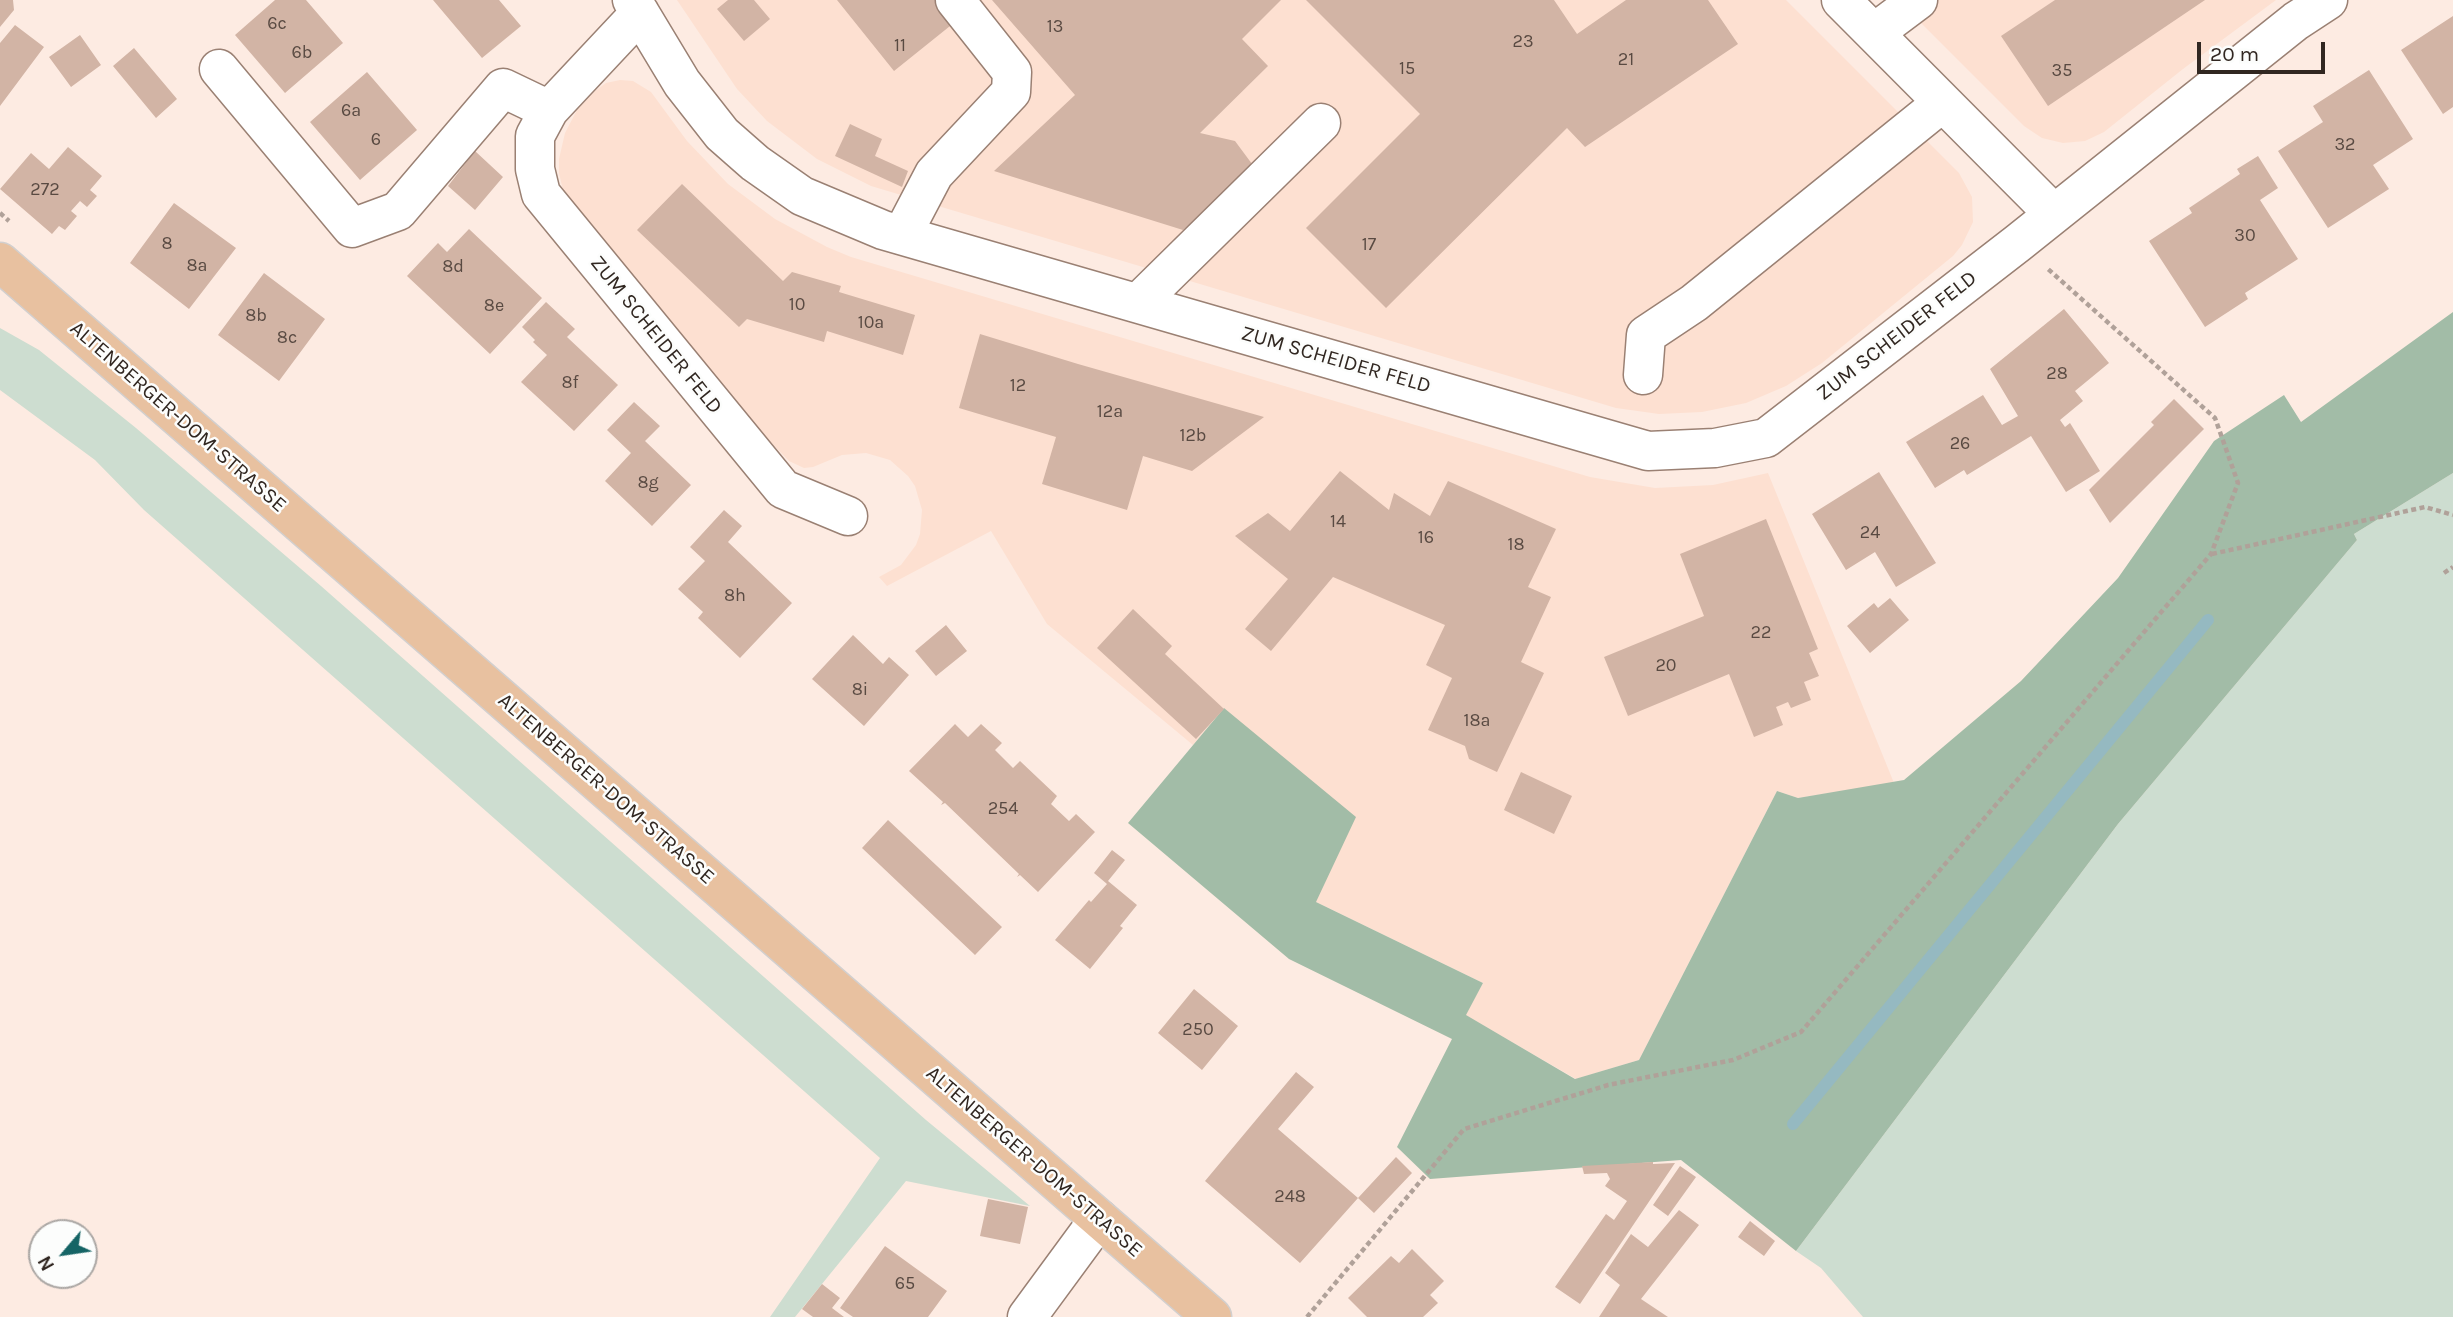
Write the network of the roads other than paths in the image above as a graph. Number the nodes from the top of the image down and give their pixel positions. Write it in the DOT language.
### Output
graph roads {
  1 [pos="956,0"];
  2 [pos="1841,0"];
  3 [pos="1918,0"];
  4 [pos="2328,0"];
  5 [pos="636,6"];
  6 [pos="1874,33"];
  7 [pos="219,69"];
  8 [pos="1942,103"];
  9 [pos="549,110"];
  10 [pos="1321,123"];
  11 [pos="2053,213"];
  12 [pos="901,235"];
  13 [pos="0,262"];
  14 [pos="1138,303"];
  15 [pos="1643,374"];
  16 [pos="848,516"];
  17 [pos="1100,1219"];
  18 [pos="1027,1317"];
  19 [pos="1212,1317"];
  1 -- 12 [label="street"];
  2 -- 6 [label="street"];
  3 -- 6 [label="street"];
  4 -- 11 [label="street, ZUM SCHEIDER FELD"];
  5 -- 9 [label="street, ZUM SCHEIDER FELD"];
  5 -- 12 [label="street, ZUM SCHEIDER FELD"];
  6 -- 8 [label="street"];
  7 -- 9 [label="street"];
  8 -- 11 [label="street"];
  8 -- 15 [label="street"];
  9 -- 16 [label="street, ZUM SCHEIDER FELD"];
  10 -- 14 [label="street"];
  11 -- 14 [label="street, ZUM SCHEIDER FELD"];
  12 -- 14 [label="street, ZUM SCHEIDER FELD"];
  13 -- 17 [label="main road, ALTENBERGER-DOM-STRASSE"];
  17 -- 18 [label="street"];
  17 -- 19 [label="main road, ALTENBERGER-DOM-STRASSE"];
}
